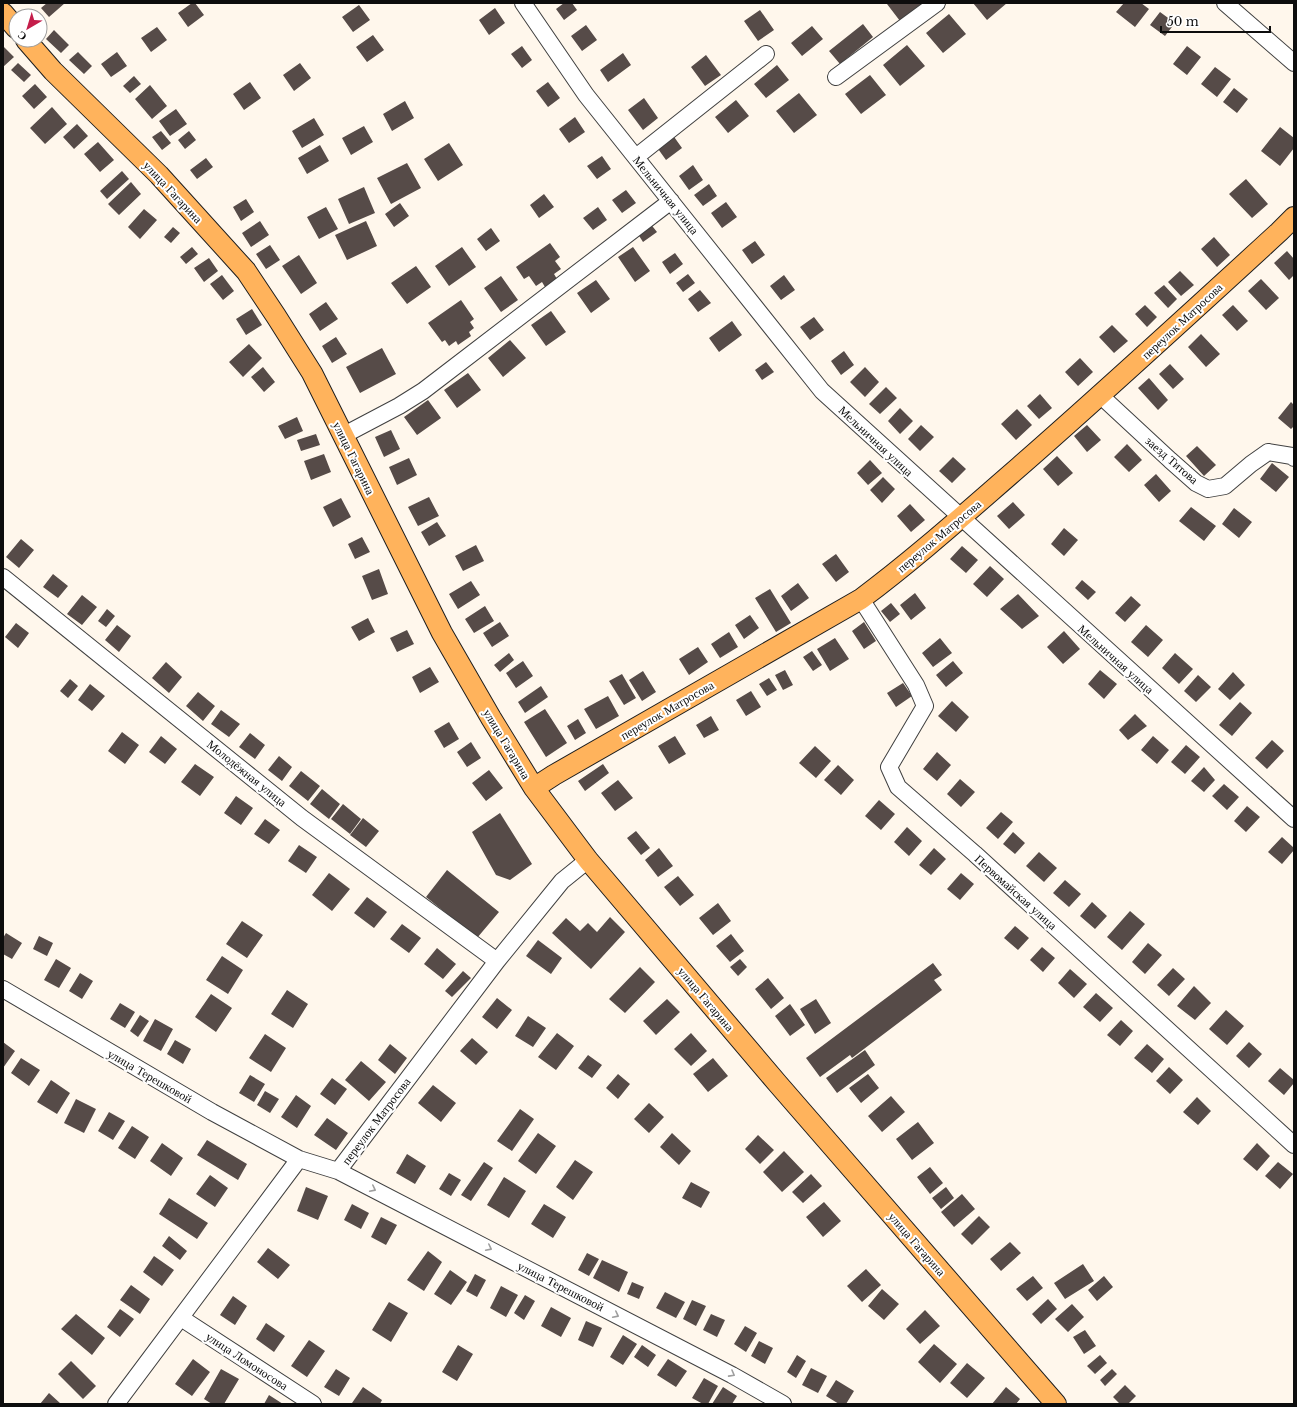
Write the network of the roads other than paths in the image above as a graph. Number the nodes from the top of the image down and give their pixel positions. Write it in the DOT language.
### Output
graph roads {
  1 [pos="523,3"];
  2 [pos="937,3"];
  3 [pos="1225,3"];
  4 [pos="33,48"];
  5 [pos="766,54"];
  6 [pos="1294,63"];
  7 [pos="836,77"];
  8 [pos="636,157"];
  9 [pos="671,201"];
  10 [pos="1294,216"];
  11 [pos="1101,396"];
  12 [pos="344,435"];
  13 [pos="1294,458"];
  14 [pos="961,518"];
  15 [pos="3,577"];
  16 [pos="861,599"];
  17 [pos="534,788"];
  18 [pos="1294,819"];
  19 [pos="588,860"];
  20 [pos="497,962"];
  21 [pos="3,988"];
  22 [pos="1294,1145"];
  23 [pos="299,1160"];
  24 [pos="338,1171"];
  25 [pos="181,1318"];
  26 [pos="116,1404"];
  27 [pos="313,1404"];
  28 [pos="783,1404"];
  29 [pos="1056,1404"];
  1 -- 8 [label="street, Мельничная улица"];
  2 -- 7 [label="street"];
  3 -- 6 [label="street"];
  4 -- 12 [label="main road, улица Гагарина"];
  5 -- 8 [label="street"];
  8 -- 9 [label="street, Мельничная улица"];
  9 -- 12 [label="street"];
  9 -- 14 [label="street, Мельничная улица"];
  10 -- 11 [label="main road, переулок Матросова"];
  11 -- 13 [label="street, заезд Титова"];
  11 -- 14 [label="main road, переулок Матросова"];
  12 -- 17 [label="main road, улица Гагарина"];
  14 -- 16 [label="main road, переулок Матросова"];
  14 -- 18 [label="street, Мельничная улица"];
  15 -- 20 [label="street, Молодёжная улица"];
  16 -- 17 [label="main road, переулок Матросова"];
  16 -- 22 [label="street, Первомайская улица"];
  17 -- 19 [label="main road, улица Гагарина"];
  19 -- 20 [label="street, переулок Матросова"];
  19 -- 29 [label="main road, улица Гагарина"];
  20 -- 24 [label="street, переулок Матросова"];
  21 -- 23 [label="street, улица Терешковой"];
  23 -- 24 [label="street, переулок Матросова"];
  23 -- 25 [label="street"];
  24 -- 28 [label="street, улица Терешковой, one-way"];
  25 -- 26 [label="street"];
  25 -- 27 [label="street, улица Ломоносова"];
}
